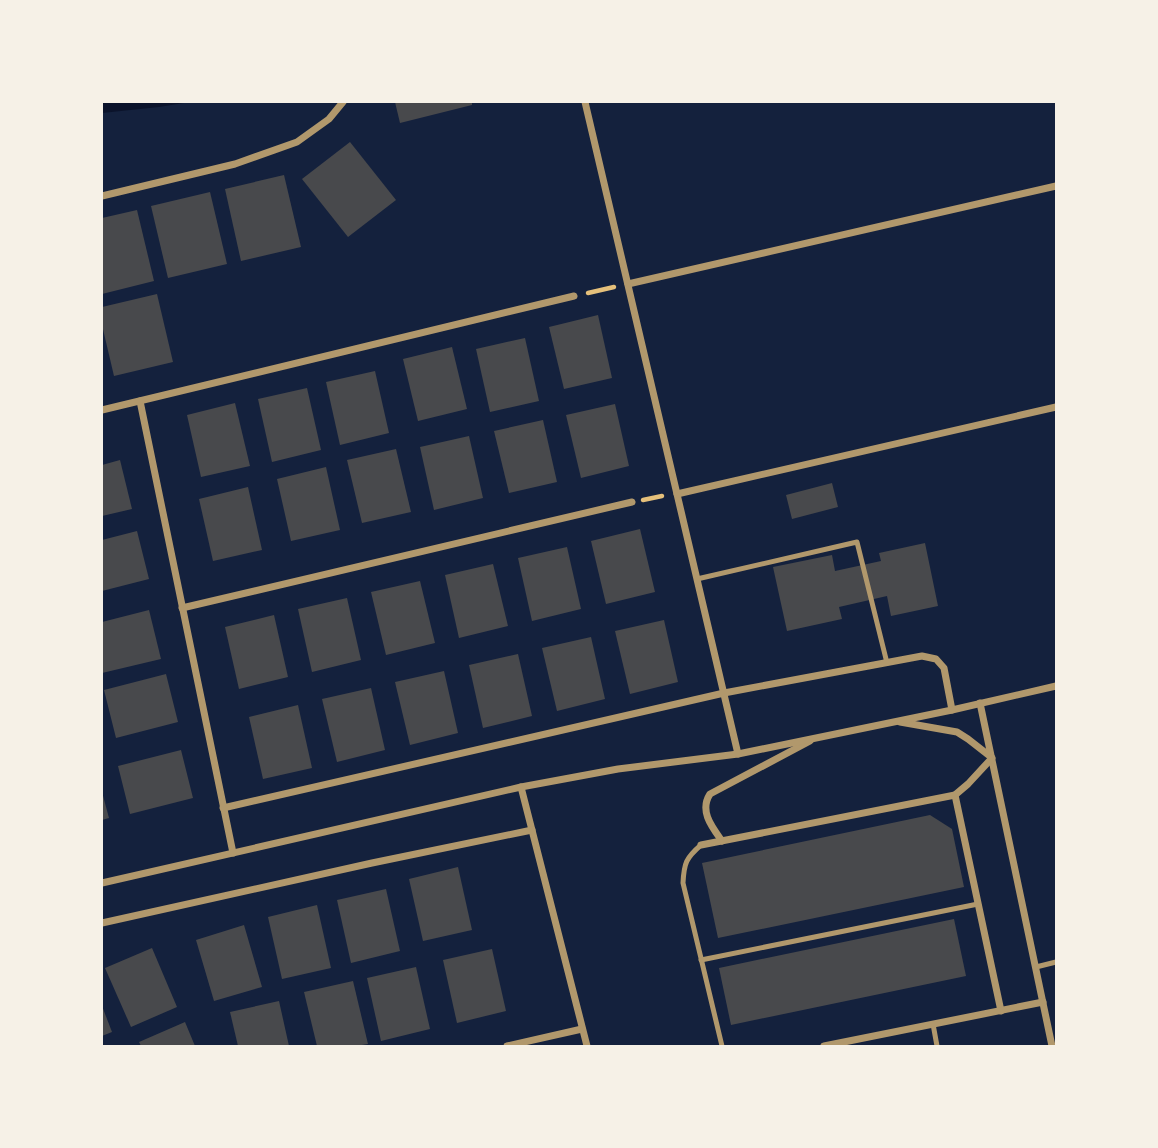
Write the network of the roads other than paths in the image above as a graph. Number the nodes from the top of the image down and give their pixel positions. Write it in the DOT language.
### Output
graph roads {
  1 [pos="343,102"];
  2 [pos="585,102"];
  3 [pos="1056,186"];
  4 [pos="102,196"];
  5 [pos="628,284"];
  6 [pos="573,296"];
  7 [pos="140,401"];
  8 [pos="1056,407"];
  9 [pos="102,410"];
  10 [pos="677,494"];
  11 [pos="632,502"];
  12 [pos="697,579"];
  13 [pos="182,608"];
  14 [pos="887,663"];
  15 [pos="1056,686"];
  16 [pos="724,693"];
  17 [pos="981,703"];
  18 [pos="952,710"];
  19 [pos="895,721"];
  20 [pos="816,737"];
  21 [pos="738,754"];
  22 [pos="992,758"];
  23 [pos="521,787"];
  24 [pos="955,795"];
  25 [pos="223,807"];
  26 [pos="532,830"];
  27 [pos="722,841"];
  28 [pos="701,845"];
  29 [pos="233,853"];
  30 [pos="102,883"];
  31 [pos="978,904"];
  32 [pos="102,923"];
  33 [pos="701,960"];
  34 [pos="1056,962"];
  35 [pos="1036,967"];
  36 [pos="1043,1002"];
  37 [pos="1001,1011"];
  38 [pos="933,1024"];
  39 [pos="582,1029"];
  40 [pos="835,1045"];
  41 [pos="507,1046"];
  42 [pos="587,1046"];
  43 [pos="722,1046"];
  44 [pos="824,1046"];
  45 [pos="937,1046"];
  46 [pos="1052,1046"];
  1 -- 4 [label="street"];
  2 -- 5 [label="street"];
  3 -- 5 [label="street"];
  5 -- 10 [label="street"];
  6 -- 7 [label="street"];
  7 -- 9 [label="street"];
  7 -- 13 [label="street"];
  8 -- 10 [label="street"];
  10 -- 12 [label="street"];
  11 -- 13 [label="street"];
  12 -- 14 [label="lane"];
  12 -- 16 [label="street"];
  13 -- 25 [label="street"];
  14 -- 16 [label="street"];
  14 -- 18 [label="street"];
  15 -- 17 [label="street"];
  16 -- 21 [label="street"];
  16 -- 25 [label="street"];
  17 -- 18 [label="street"];
  17 -- 22 [label="street"];
  18 -- 19 [label="street"];
  19 -- 20 [label="street"];
  19 -- 22 [label="street"];
  20 -- 21 [label="street"];
  20 -- 27 [label="street"];
  21 -- 23 [label="street"];
  22 -- 24 [label="street"];
  22 -- 35 [label="street"];
  23 -- 26 [label="street"];
  23 -- 29 [label="street"];
  24 -- 27 [label="street"];
  24 -- 31 [label="street"];
  25 -- 29 [label="street"];
  26 -- 32 [label="street"];
  26 -- 39 [label="street"];
  27 -- 28 [label="street"];
  28 -- 33 [label="lane"];
  29 -- 30 [label="street"];
  31 -- 33 [label="lane"];
  31 -- 37 [label="street"];
  33 -- 43 [label="lane"];
  34 -- 35 [label="lane"];
  35 -- 36 [label="street"];
  36 -- 37 [label="street"];
  36 -- 46 [label="street"];
  37 -- 38 [label="street"];
  38 -- 40 [label="street"];
  38 -- 45 [label="lane"];
  39 -- 41 [label="street"];
  39 -- 42 [label="street"];
  40 -- 44 [label="street"];
}
